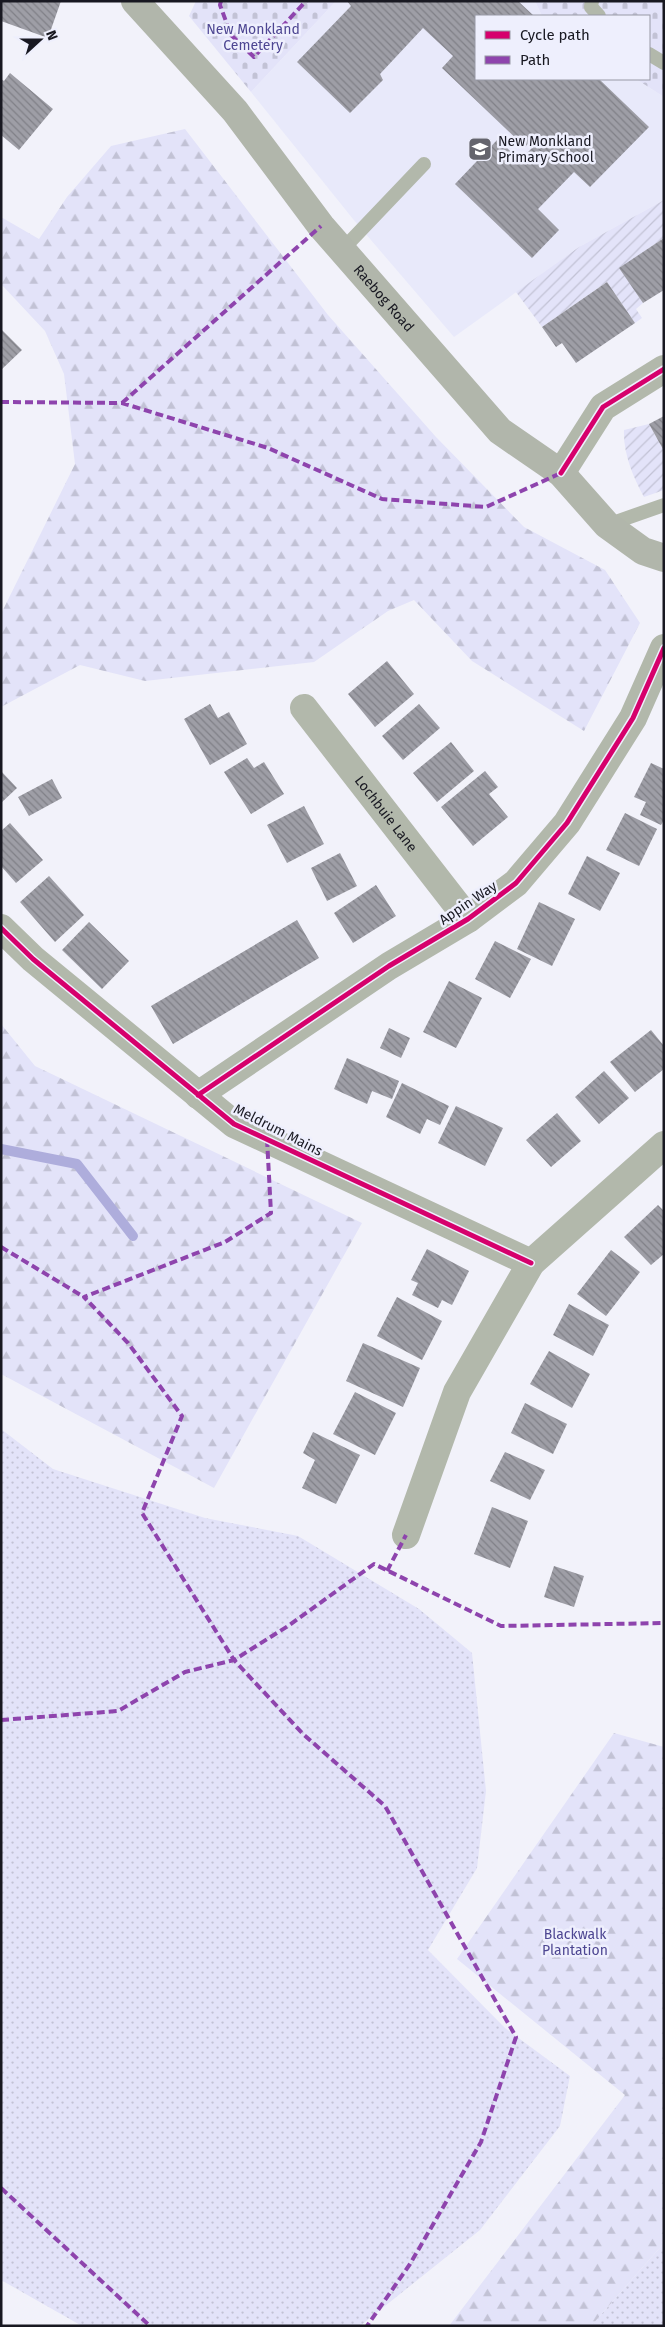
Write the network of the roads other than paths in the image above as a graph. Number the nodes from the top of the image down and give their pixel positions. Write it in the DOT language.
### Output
graph roads {
  1 [pos="135,1"];
  2 [pos="592,1"];
  3 [pos="598,15"];
  4 [pos="650,55"];
  5 [pos="664,63"];
  6 [pos="424,164"];
  7 [pos="343,248"];
  8 [pos="664,369"];
  9 [pos="561,473"];
  10 [pos="664,505"];
  11 [pos="607,525"];
  12 [pos="664,558"];
  13 [pos="664,648"];
  14 [pos="304,708"];
  15 [pos="468,919"];
  16 [pos="1,928"];
  17 [pos="198,1094"];
  18 [pos="664,1145"];
  19 [pos="531,1263"];
  20 [pos="406,1535"];
  1 -- 7 [label="main road, Raebog Road"];
  2 -- 3 [label="lane"];
  4 -- 5 [label="lane"];
  6 -- 7 [label="lane"];
  7 -- 9 [label="main road, Raebog Road"];
  8 -- 9 [label="street"];
  9 -- 11 [label="main road, Raebog Road"];
  10 -- 11 [label="lane"];
  11 -- 12 [label="main road, Raebog Road"];
  13 -- 15 [label="street, Appin Way"];
  14 -- 15 [label="street, Lochbuie Lane"];
  15 -- 17 [label="street, Appin Way"];
  16 -- 17 [label="street, Meldrum Mains"];
  17 -- 19 [label="street, Meldrum Mains"];
  18 -- 19 [label="street"];
  19 -- 20 [label="street"];
}
